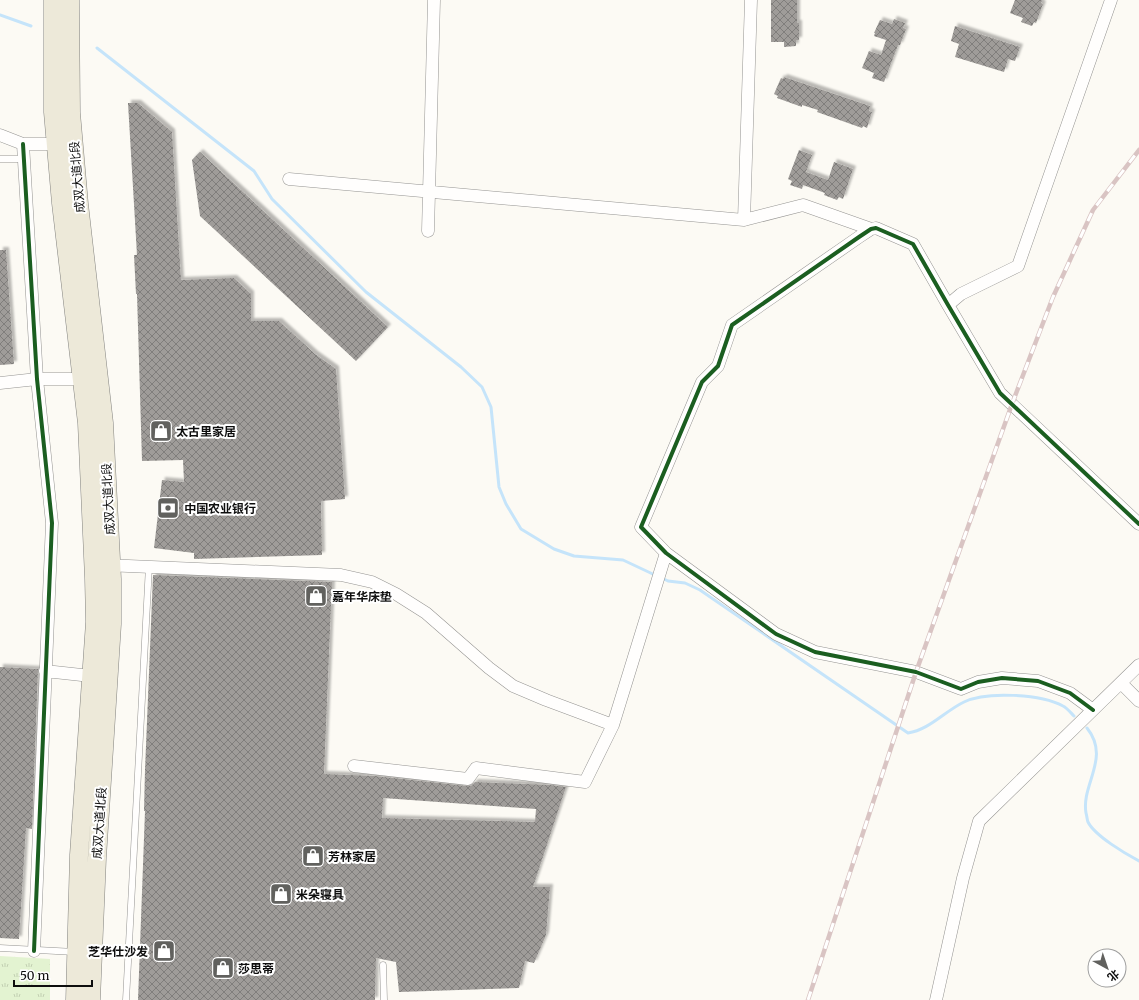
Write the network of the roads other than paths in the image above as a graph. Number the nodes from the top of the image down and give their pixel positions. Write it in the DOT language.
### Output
graph roads {
  1 [pos="53,0"];
  2 [pos="70,0"];
  3 [pos="434,0"];
  4 [pos="751,0"];
  5 [pos="1111,0"];
  6 [pos="0,135"];
  7 [pos="23,144"];
  8 [pos="56,144"];
  9 [pos="0,159"];
  10 [pos="24,159"];
  11 [pos="289,179"];
  12 [pos="429,192"];
  13 [pos="744,220"];
  14 [pos="871,229"];
  15 [pos="428,231"];
  16 [pos="948,305"];
  17 [pos="37,379"];
  18 [pos="82,379"];
  19 [pos="0,383"];
  20 [pos="1139,524"];
  21 [pos="666,553"];
  22 [pos="102,565"];
  23 [pos="149,566"];
  24 [pos="1139,665"];
  25 [pos="46,671"];
  26 [pos="91,676"];
  27 [pos="1121,683"];
  28 [pos="1139,701"];
  29 [pos="1093,710"];
  30 [pos="613,725"];
  31 [pos="354,766"];
  32 [pos="0,948"];
  33 [pos="34,951"];
  34 [pos="76,952"];
  35 [pos="383,965"];
  36 [pos="75,1000"];
  37 [pos="91,1000"];
  38 [pos="126,1000"];
  39 [pos="384,1000"];
  40 [pos="936,1000"];
  1 -- 8 [label="main road, 成双大道北段"];
  2 -- 22 [label="main road, 成双大道北段"];
  3 -- 12 [label="street"];
  4 -- 13 [label="street"];
  5 -- 16 [label="street"];
  6 -- 7 [label="street"];
  7 -- 8 [label="street"];
  7 -- 10 [label="street"];
  8 -- 18 [label="main road, 成双大道北段"];
  9 -- 10 [label="lane"];
  10 -- 17 [label="street"];
  11 -- 12 [label="street"];
  12 -- 13 [label="street"];
  12 -- 15 [label="street"];
  13 -- 14 [label="street"];
  14 -- 16 [label="street"];
  14 -- 21 [label="street"];
  16 -- 20 [label="street"];
  17 -- 18 [label="street"];
  17 -- 19 [label="street"];
  17 -- 25 [label="street"];
  18 -- 22 [label="main road, 成双大道北段"];
  21 -- 29 [label="street"];
  21 -- 30 [label="street"];
  22 -- 23 [label="street"];
  22 -- 26 [label="main road, 成双大道北段"];
  22 -- 37 [label="main road, 成双大道北段"];
  23 -- 30 [label="street"];
  23 -- 38 [label="lane"];
  24 -- 27 [label="street"];
  25 -- 26 [label="street"];
  25 -- 33 [label="street"];
  26 -- 34 [label="main road, 成双大道北段"];
  27 -- 28 [label="street"];
  27 -- 29 [label="street"];
  29 -- 40 [label="street"];
  30 -- 31 [label="street"];
  32 -- 33 [label="lane"];
  33 -- 34 [label="lane"];
  34 -- 36 [label="main road, 成双大道北段"];
  35 -- 39 [label="lane"];
}
